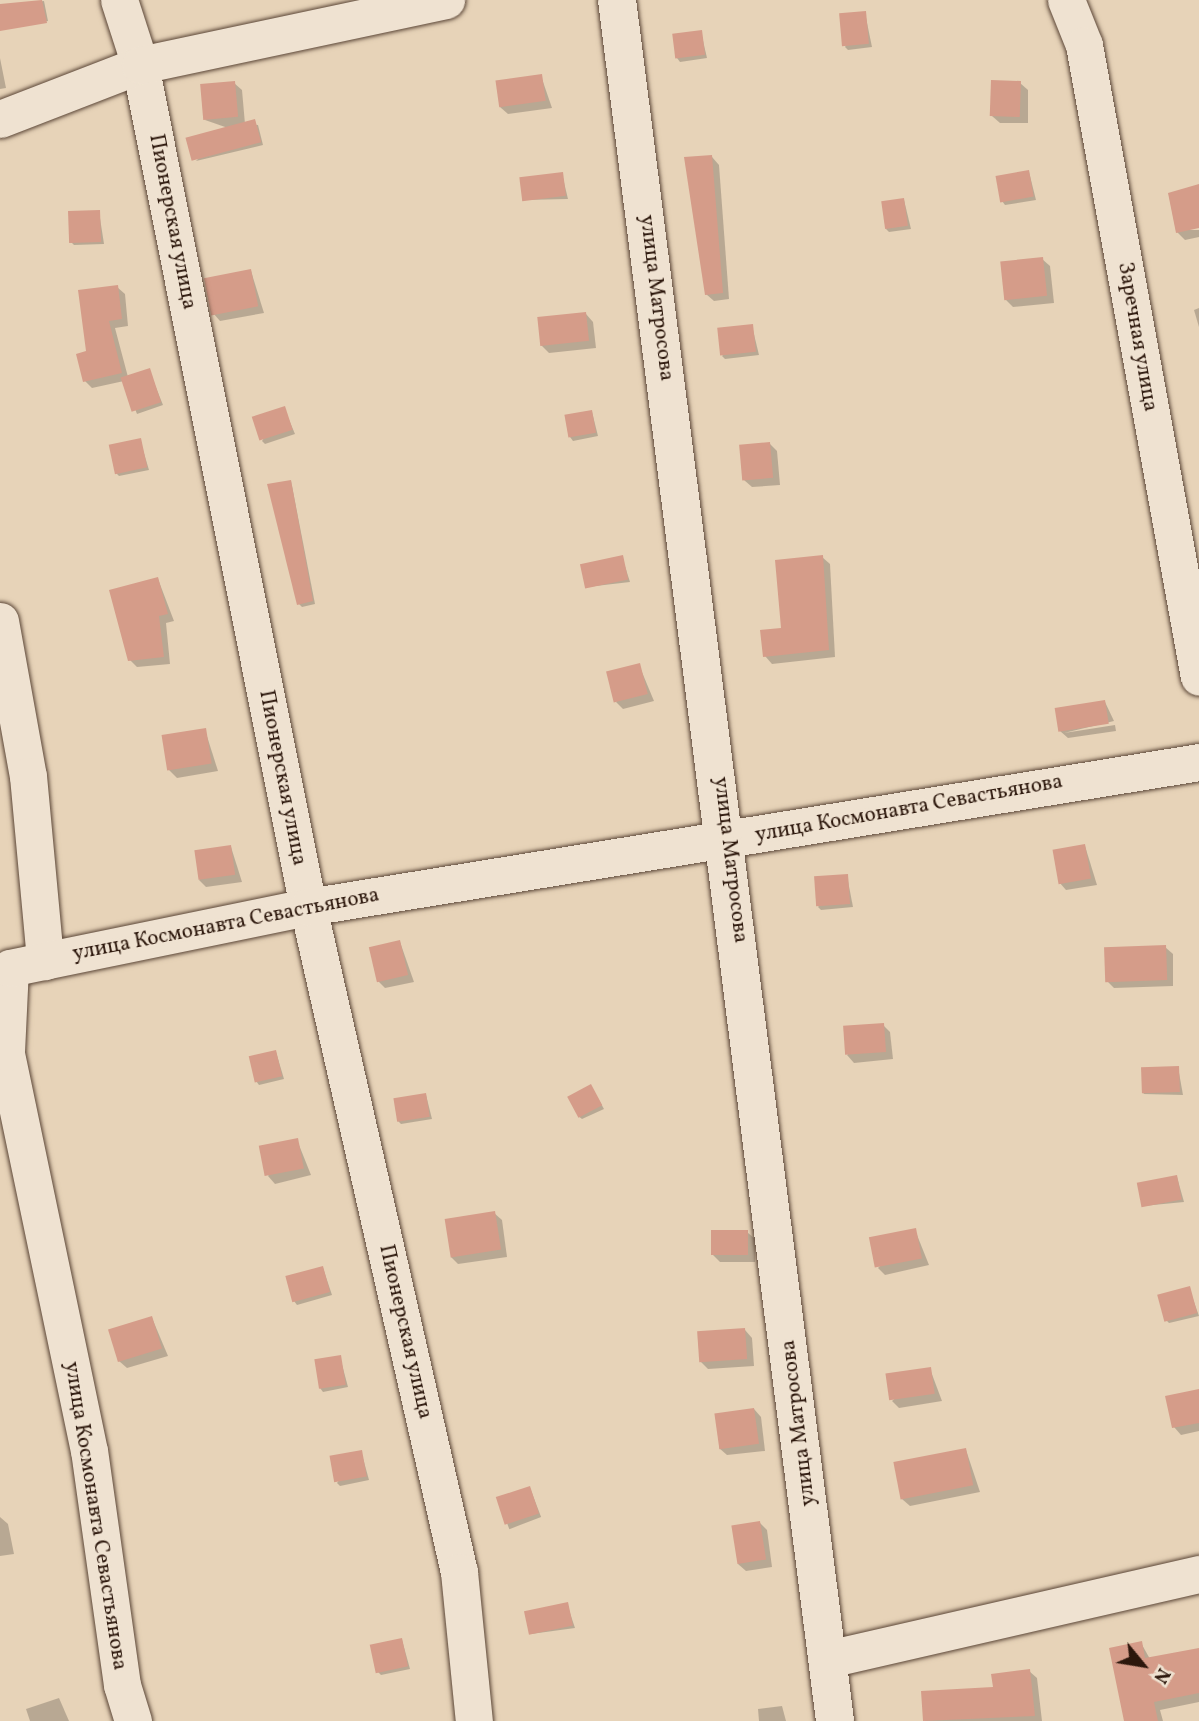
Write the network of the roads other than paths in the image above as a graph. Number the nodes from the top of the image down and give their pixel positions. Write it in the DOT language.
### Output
graph roads {
  1 [pos="119,0"];
  2 [pos="446,0"];
  3 [pos="617,0"];
  4 [pos="1066,0"];
  5 [pos="140,65"];
  6 [pos="0,119"];
  7 [pos="0,621"];
  8 [pos="1199,677"];
  9 [pos="1199,762"];
  10 [pos="727,839"];
  11 [pos="308,907"];
  12 [pos="45,961"];
  13 [pos="1199,1574"];
  14 [pos="828,1659"];
  15 [pos="133,1721"];
  16 [pos="474,1721"];
  17 [pos="835,1721"];
  1 -- 5 [label="street, Пионерская улица"];
  2 -- 5 [label="street"];
  3 -- 10 [label="main road, улица Матросова"];
  4 -- 8 [label="street, Заречная улица"];
  5 -- 6 [label="street"];
  5 -- 11 [label="street, Пионерская улица"];
  7 -- 12 [label="street"];
  9 -- 10 [label="street, улица Космонавта Севастьянова"];
  10 -- 11 [label="street, улица Космонавта Севастьянова"];
  10 -- 14 [label="main road, улица Матросова"];
  11 -- 12 [label="street, улица Космонавта Севастьянова"];
  11 -- 16 [label="street, Пионерская улица"];
  12 -- 15 [label="street, улица Космонавта Севастьянова"];
  13 -- 14 [label="street"];
  14 -- 17 [label="main road, улица Матросова"];
}
